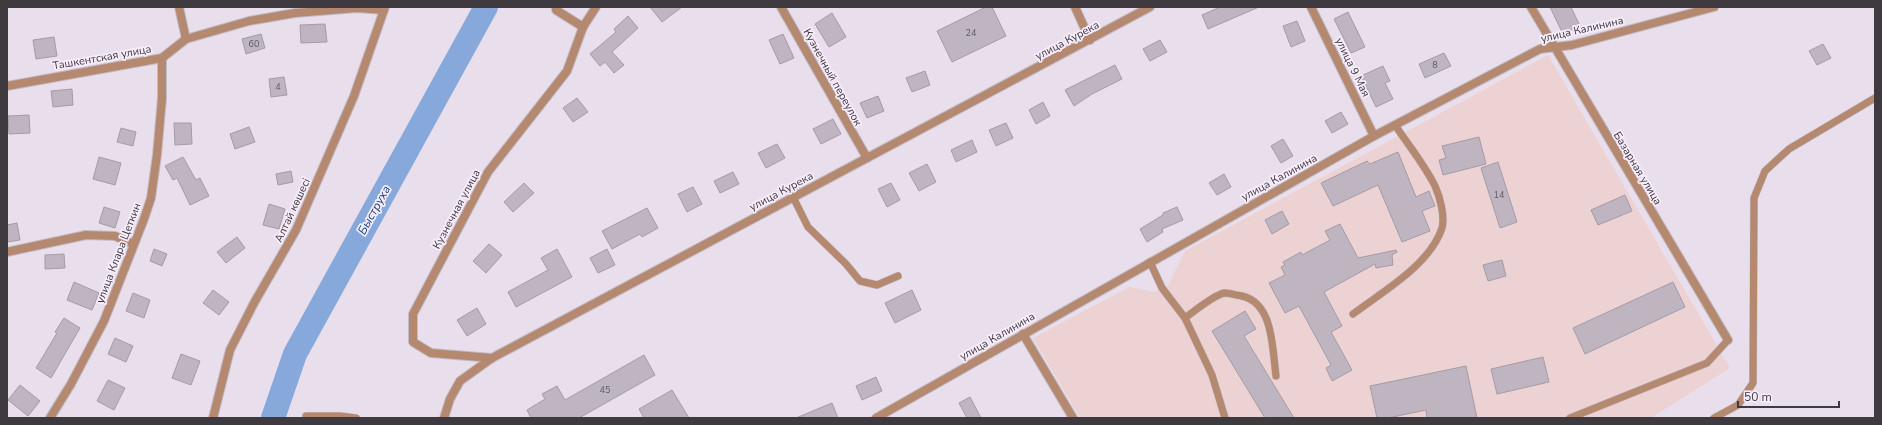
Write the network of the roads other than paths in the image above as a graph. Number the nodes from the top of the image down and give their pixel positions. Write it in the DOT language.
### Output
graph roads {
  1 [pos="179,7"];
  2 [pos="556,7"];
  3 [pos="596,7"];
  4 [pos="781,7"];
  5 [pos="1075,7"];
  6 [pos="1150,7"];
  7 [pos="1311,7"];
  8 [pos="1531,7"];
  9 [pos="1714,7"];
  10 [pos="385,8"];
  11 [pos="583,27"];
  12 [pos="186,39"];
  13 [pos="1090,40"];
  14 [pos="1554,47"];
  15 [pos="162,58"];
  16 [pos="7,86"];
  17 [pos="1875,98"];
  18 [pos="1396,125"];
  19 [pos="1374,136"];
  20 [pos="866,158"];
  21 [pos="793,197"];
  22 [pos="134,244"];
  23 [pos="7,252"];
  24 [pos="1150,262"];
  25 [pos="898,276"];
  26 [pos="1353,314"];
  27 [pos="1185,318"];
  28 [pos="1023,334"];
  29 [pos="1728,340"];
  30 [pos="492,358"];
  31 [pos="1276,376"];
  32 [pos="306,416"];
  33 [pos="50,418"];
  34 [pos="213,418"];
  35 [pos="356,418"];
  36 [pos="444,418"];
  37 [pos="876,418"];
  38 [pos="1073,418"];
  39 [pos="1225,418"];
  40 [pos="1570,418"];
  41 [pos="1714,418"];
  1 -- 12 [label="street"];
  2 -- 11 [label="street"];
  3 -- 11 [label="street, Кузнечная улица"];
  4 -- 20 [label="street, Кузнечный переулок"];
  5 -- 13 [label="street"];
  6 -- 13 [label="street, улица Курека"];
  7 -- 19 [label="street, улица 9 Мая"];
  8 -- 14 [label="street, Базарная улица"];
  9 -- 14 [label="street, улица Калинина"];
  10 -- 12 [label="street, Ташкентская улица"];
  10 -- 34 [label="street, Алтай көшесі"];
  11 -- 30 [label="street, Кузнечная улица"];
  12 -- 15 [label="street, Ташкентская улица"];
  13 -- 20 [label="street, улица Курека"];
  14 -- 18 [label="street, улица Калинина"];
  14 -- 29 [label="street, Базарная улица"];
  15 -- 16 [label="street, Ташкентская улица"];
  15 -- 22 [label="street, улица Клара Цеткин"];
  17 -- 41 [label="lane"];
  18 -- 19 [label="street, улица Калинина"];
  18 -- 26 [label="lane"];
  19 -- 24 [label="street, улица Калинина"];
  20 -- 21 [label="street, улица Курека"];
  21 -- 25 [label="lane"];
  21 -- 30 [label="street, улица Курека"];
  22 -- 23 [label="street"];
  22 -- 33 [label="street, улица Клара Цеткин"];
  24 -- 27 [label="lane"];
  24 -- 28 [label="street, улица Калинина"];
  27 -- 31 [label="lane"];
  27 -- 39 [label="lane"];
  28 -- 37 [label="street, улица Калинина"];
  28 -- 38 [label="street"];
  29 -- 40 [label="lane"];
  30 -- 36 [label="street, улица Курека"];
  32 -- 35 [label="lane"];
}
